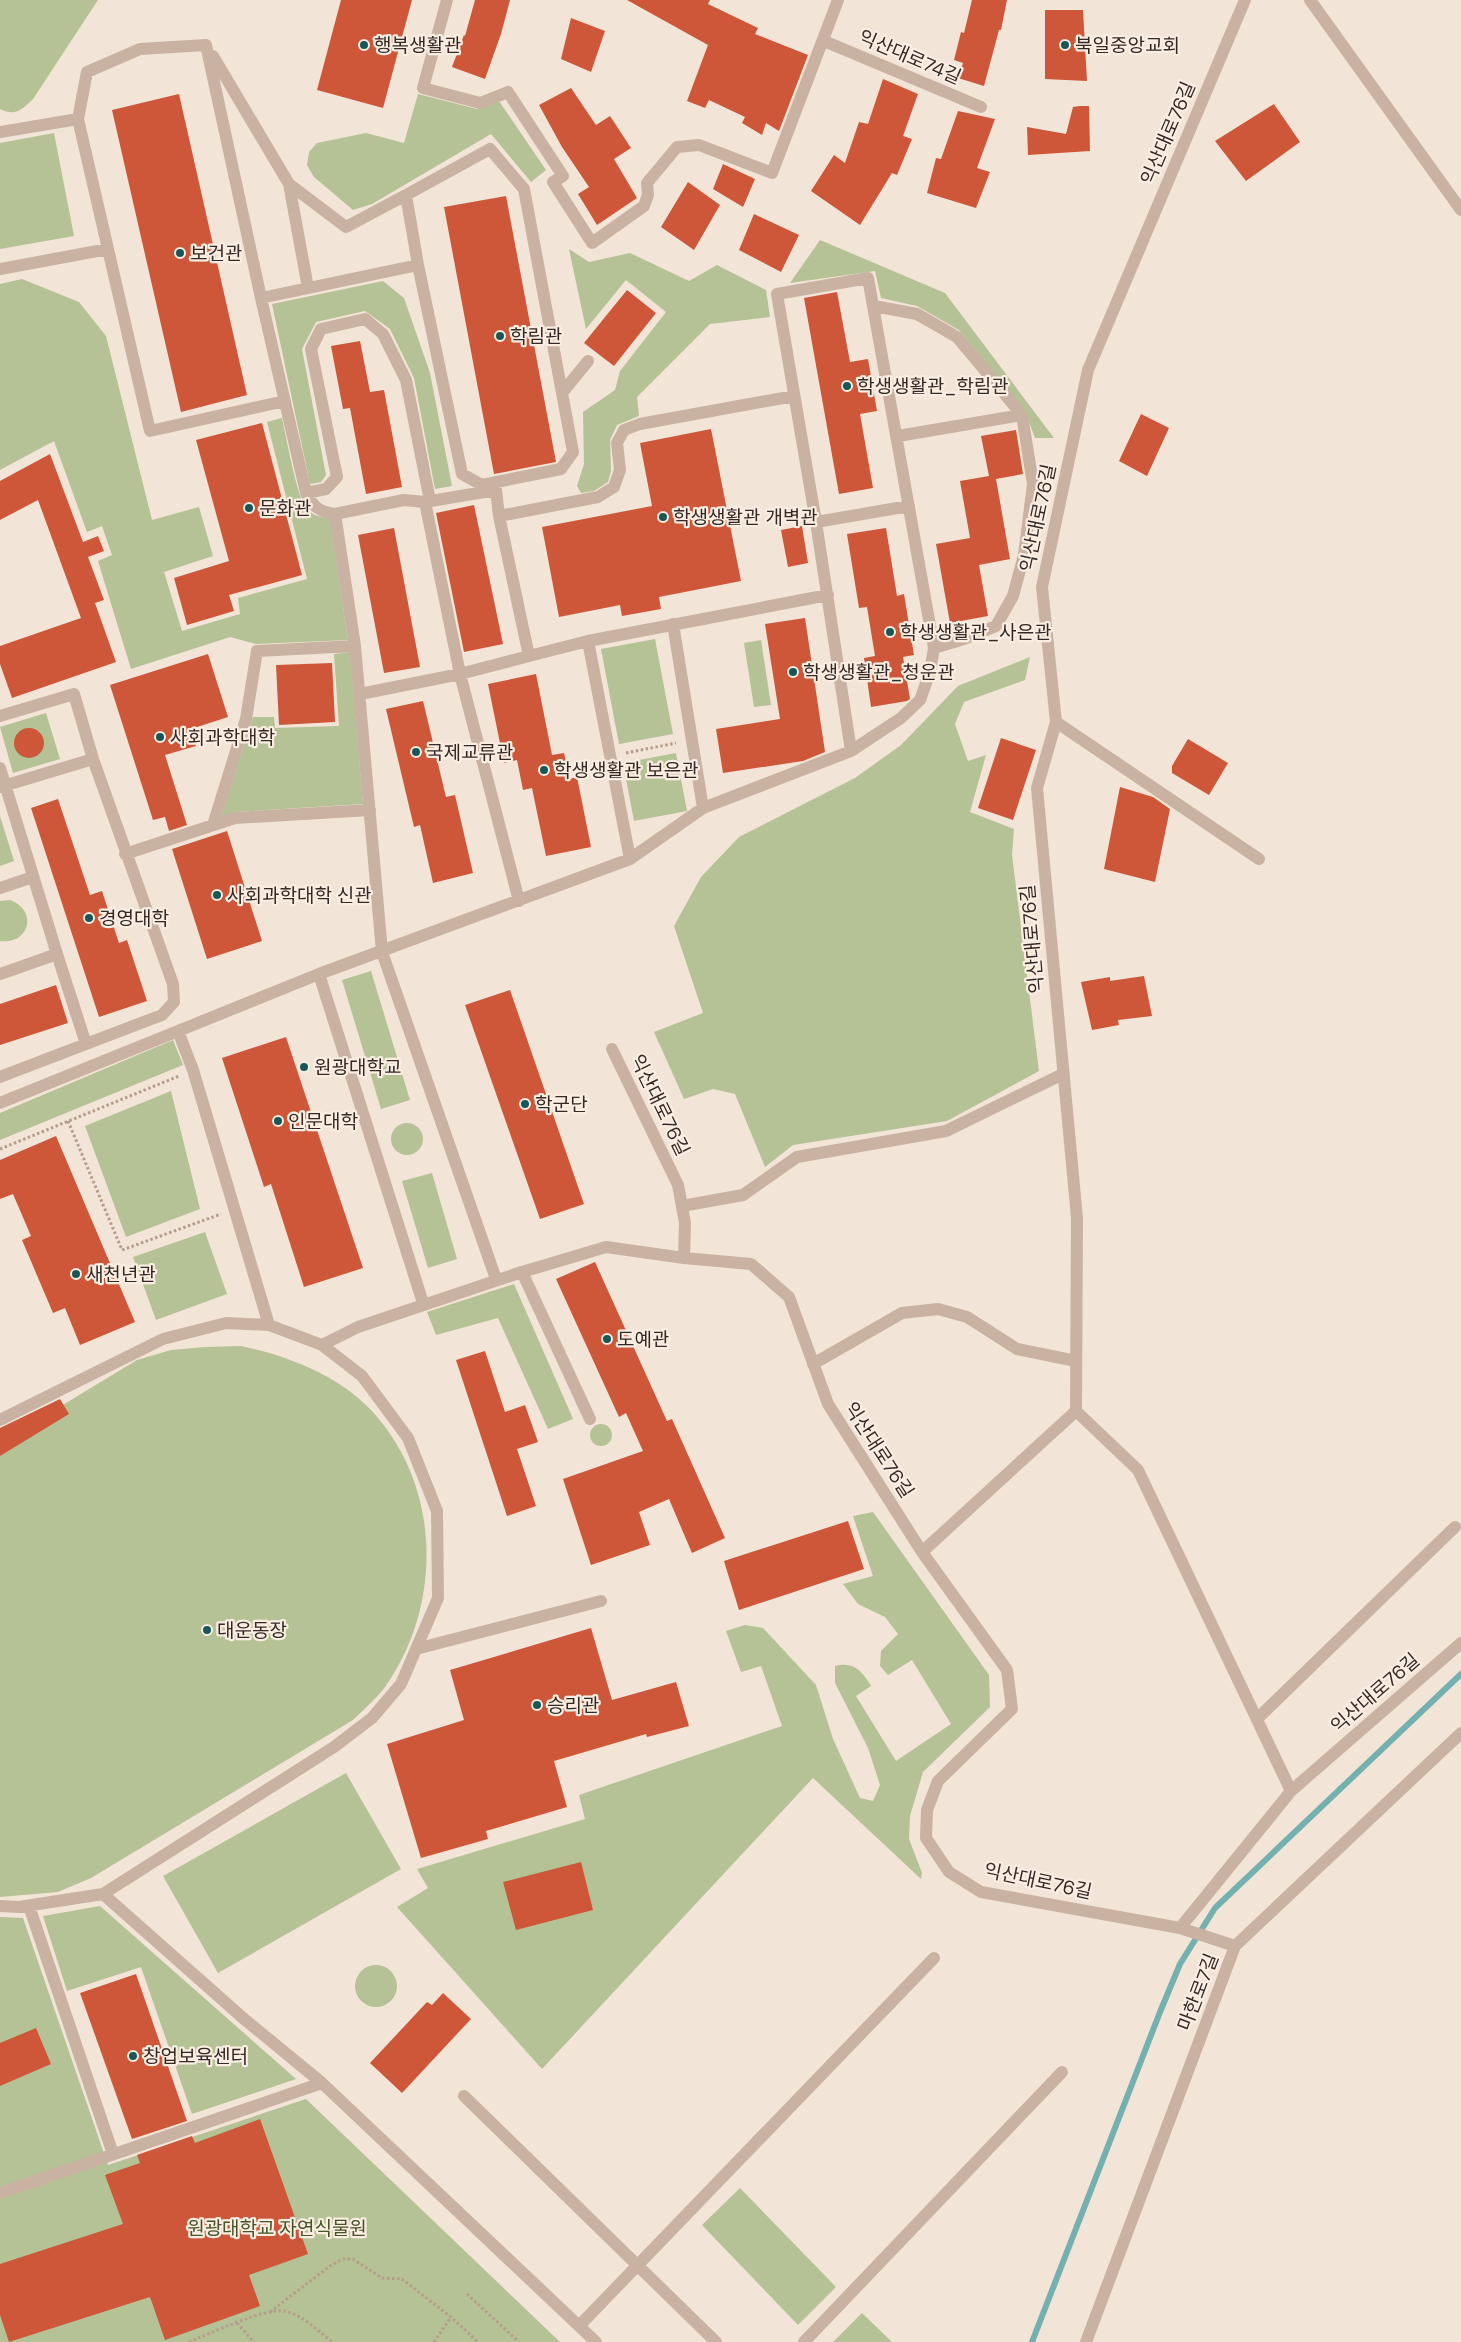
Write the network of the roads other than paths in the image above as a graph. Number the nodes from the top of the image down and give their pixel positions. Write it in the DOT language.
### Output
graph roads {
  1 [pos="447,0"];
  2 [pos="838,0"];
  3 [pos="1244,0"];
  4 [pos="1310,0"];
  5 [pos="824,41"];
  6 [pos="206,45"];
  7 [pos="981,107"];
  8 [pos="78,119"];
  9 [pos="0,132"];
  10 [pos="289,184"];
  11 [pos="406,195"];
  12 [pos="1461,210"];
  13 [pos="108,248"];
  14 [pos="418,265"];
  15 [pos="0,269"];
  16 [pos="308,288"];
  17 [pos="261,298"];
  18 [pos="874,306"];
  19 [pos="588,361"];
  20 [pos="562,394"];
  21 [pos="794,396"];
  22 [pos="285,401"];
  23 [pos="1022,415"];
  24 [pos="898,436"];
  25 [pos="306,493"];
  26 [pos="427,501"];
  27 [pos="910,506"];
  28 [pos="335,514"];
  29 [pos="499,516"];
  30 [pos="816,522"];
  31 [pos="828,595"];
  32 [pos="673,624"];
  33 [pos="588,641"];
  34 [pos="355,646"];
  35 [pos="934,648"];
  36 [pos="529,656"];
  37 [pos="460,674"];
  38 [pos="360,694"];
  39 [pos="0,716"];
  40 [pos="1056,722"];
  41 [pos="852,752"];
  42 [pos="93,759"];
  43 [pos="0,768"];
  44 [pos="3,786"];
  45 [pos="703,808"];
  46 [pos="370,810"];
  47 [pos="213,825"];
  48 [pos="126,854"];
  49 [pos="630,859"];
  50 [pos="1259,859"];
  51 [pos="33,877"];
  52 [pos="0,888"];
  53 [pos="519,901"];
  54 [pos="382,952"];
  55 [pos="57,954"];
  56 [pos="0,974"];
  57 [pos="319,974"];
  58 [pos="178,1031"];
  59 [pos="86,1044"];
  60 [pos="612,1049"];
  61 [pos="1063,1074"];
  62 [pos="0,1077"];
  63 [pos="0,1103"];
  64 [pos="682,1206"];
  65 [pos="684,1258"];
  66 [pos="522,1272"];
  67 [pos="496,1279"];
  68 [pos="422,1304"];
  69 [pos="270,1325"];
  70 [pos="322,1345"];
  71 [pos="1076,1361"];
  72 [pos="813,1364"];
  73 [pos="1076,1411"];
  74 [pos="590,1419"];
  75 [pos="0,1420"];
  76 [pos="1455,1527"];
  77 [pos="922,1552"];
  78 [pos="601,1601"];
  79 [pos="1461,1643"];
  80 [pos="416,1649"];
  81 [pos="1257,1719"];
  82 [pos="1461,1733"];
  83 [pos="1291,1791"];
  84 [pos="103,1894"];
  85 [pos="0,1906"];
  86 [pos="30,1906"];
  87 [pos="1182,1929"];
  88 [pos="1235,1946"];
  89 [pos="934,1958"];
  90 [pos="1062,2072"];
  91 [pos="322,2083"];
  92 [pos="464,2096"];
  93 [pos="113,2154"];
  94 [pos="0,2193"];
  95 [pos="638,2266"];
  96 [pos="579,2326"];
  97 [pos="596,2342"];
  98 [pos="716,2342"];
  99 [pos="804,2342"];
  100 [pos="1086,2342"];
  1 -- 5 [label="street"];
  2 -- 5 [label="street"];
  3 -- 40 [label="street, 익산대로76길"];
  4 -- 12 [label="street"];
  5 -- 7 [label="street, 익산대로74길"];
  6 -- 8 [label="street"];
  6 -- 10 [label="street"];
  6 -- 17 [label="street"];
  8 -- 9 [label="street"];
  8 -- 13 [label="street"];
  10 -- 11 [label="street"];
  10 -- 16 [label="street"];
  11 -- 14 [label="street"];
  11 -- 20 [label="street"];
  13 -- 15 [label="street"];
  13 -- 22 [label="street"];
  14 -- 16 [label="street"];
  14 -- 20 [label="street"];
  16 -- 17 [label="street"];
  17 -- 22 [label="street"];
  18 -- 21 [label="street"];
  18 -- 23 [label="street"];
  18 -- 24 [label="street"];
  19 -- 20 [label="street"];
  21 -- 29 [label="street"];
  21 -- 30 [label="street"];
  22 -- 25 [label="street"];
  23 -- 24 [label="street"];
  23 -- 35 [label="street"];
  24 -- 27 [label="street"];
  25 -- 26 [label="street"];
  25 -- 28 [label="street"];
  26 -- 28 [label="street"];
  26 -- 29 [label="street"];
  26 -- 37 [label="street"];
  27 -- 30 [label="street"];
  27 -- 35 [label="street"];
  28 -- 34 [label="street"];
  29 -- 36 [label="street"];
  30 -- 31 [label="street"];
  31 -- 32 [label="street"];
  31 -- 41 [label="street"];
  32 -- 33 [label="street"];
  32 -- 45 [label="street"];
  33 -- 36 [label="street"];
  33 -- 49 [label="street"];
  34 -- 38 [label="street"];
  34 -- 47 [label="street"];
  35 -- 41 [label="street"];
  36 -- 37 [label="street"];
  37 -- 38 [label="street"];
  37 -- 53 [label="street"];
  38 -- 46 [label="street"];
  39 -- 42 [label="street"];
  40 -- 50 [label="street"];
  40 -- 61 [label="street, 익산대로76길"];
  41 -- 45 [label="street"];
  42 -- 44 [label="street"];
  42 -- 48 [label="street"];
  43 -- 44 [label="street"];
  44 -- 51 [label="street"];
  45 -- 49 [label="street"];
  46 -- 47 [label="street"];
  46 -- 54 [label="street"];
  47 -- 48 [label="street"];
  48 -- 59 [label="street"];
  49 -- 53 [label="street"];
  51 -- 52 [label="street"];
  51 -- 55 [label="street"];
  53 -- 54 [label="street"];
  54 -- 57 [label="street"];
  54 -- 67 [label="street"];
  55 -- 56 [label="street"];
  55 -- 59 [label="street"];
  57 -- 58 [label="street"];
  57 -- 68 [label="street"];
  58 -- 63 [label="street"];
  58 -- 69 [label="street"];
  59 -- 62 [label="street"];
  60 -- 64 [label="street, 익산대로76길"];
  61 -- 64 [label="street"];
  61 -- 71 [label="street, 익산대로76길"];
  64 -- 65 [label="street, 익산대로76길"];
  65 -- 66 [label="street, 익산대로76길"];
  65 -- 72 [label="street, 익산대로76길"];
  66 -- 67 [label="street, 익산대로76길"];
  66 -- 74 [label="street"];
  67 -- 68 [label="street, 익산대로76길"];
  68 -- 70 [label="street, 익산대로76길"];
  69 -- 70 [label="street"];
  69 -- 75 [label="street"];
  70 -- 80 [label="street"];
  71 -- 72 [label="street"];
  71 -- 73 [label="street, 익산대로76길"];
  72 -- 77 [label="street, 익산대로76길"];
  73 -- 77 [label="street"];
  73 -- 81 [label="street"];
  76 -- 81 [label="street"];
  77 -- 87 [label="street, 익산대로76길"];
  78 -- 80 [label="street"];
  79 -- 83 [label="street, 익산대로76길"];
  80 -- 84 [label="street"];
  81 -- 83 [label="street"];
  82 -- 88 [label="street, 마한로7길"];
  83 -- 87 [label="street, 익산대로76길"];
  84 -- 86 [label="street"];
  84 -- 91 [label="street"];
  85 -- 86 [label="street"];
  86 -- 93 [label="street"];
  87 -- 88 [label="street, 익산대로76길"];
  88 -- 100 [label="street, 마한로7길"];
  89 -- 95 [label="street"];
  90 -- 99 [label="street"];
  91 -- 93 [label="street"];
  91 -- 96 [label="street"];
  92 -- 95 [label="street"];
  93 -- 94 [label="street"];
  95 -- 96 [label="street"];
  95 -- 98 [label="street"];
  96 -- 97 [label="street"];
}
